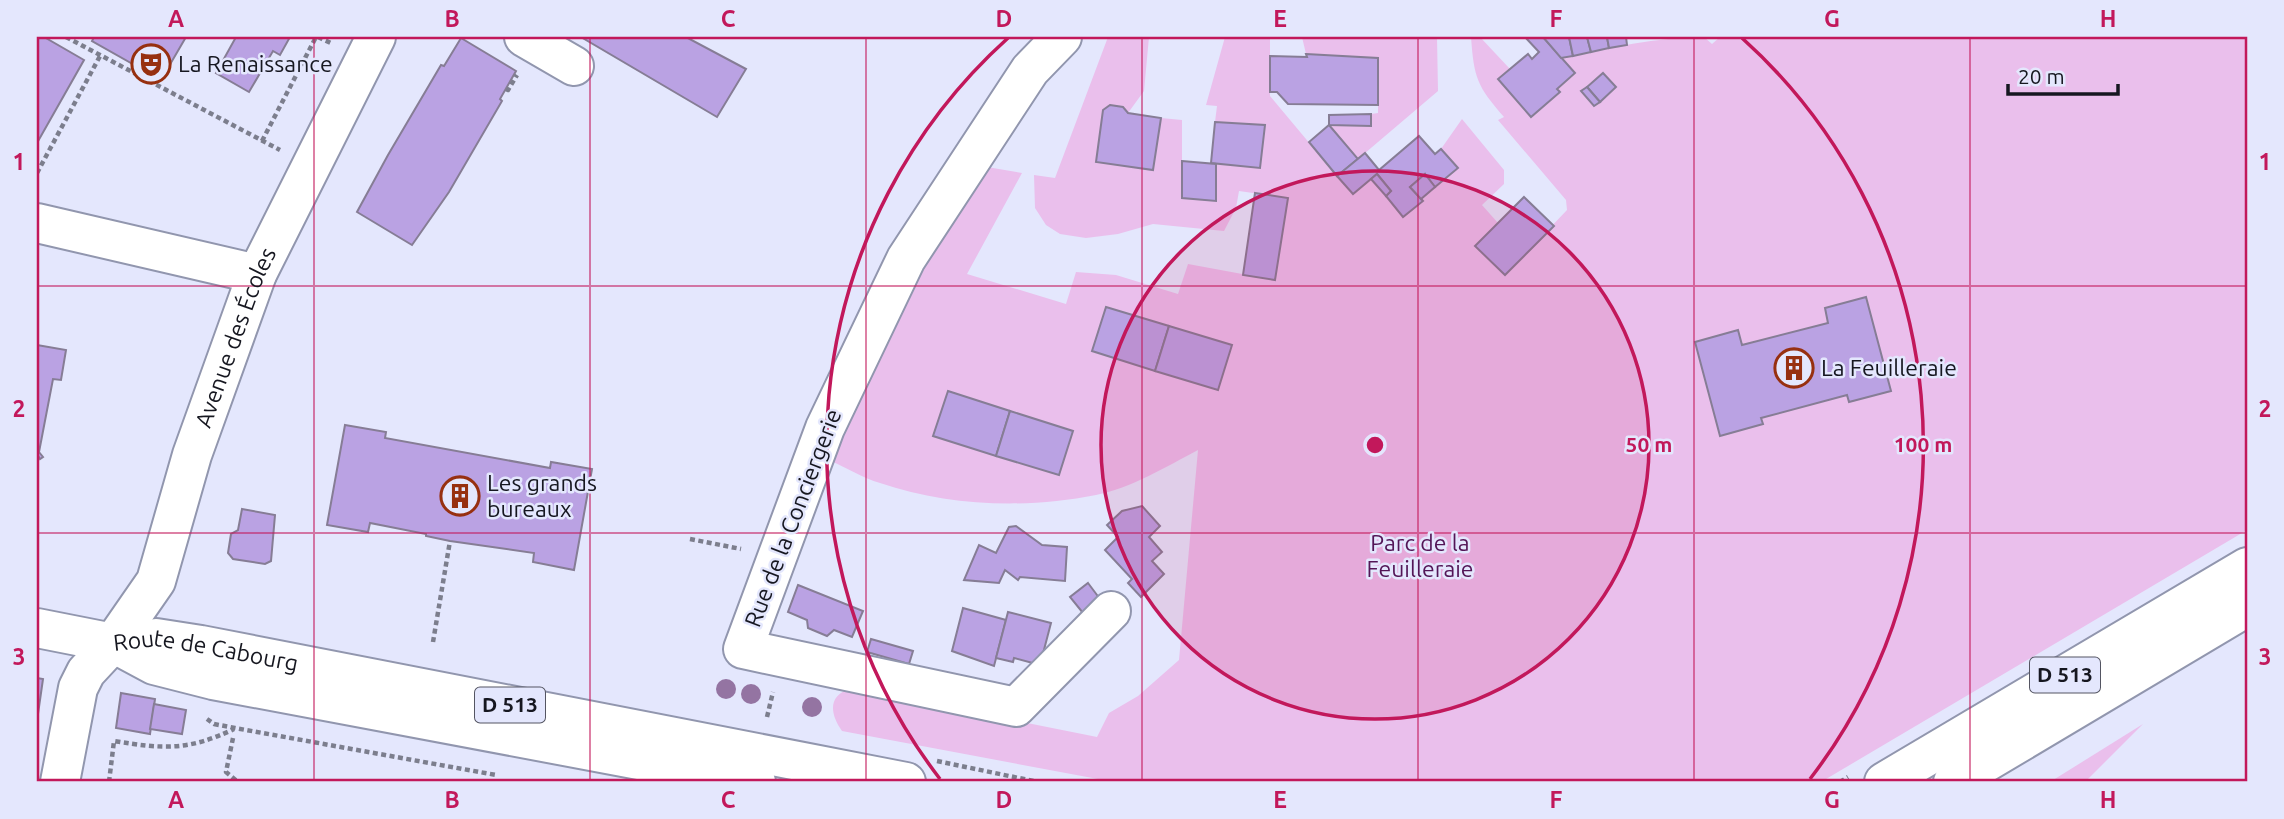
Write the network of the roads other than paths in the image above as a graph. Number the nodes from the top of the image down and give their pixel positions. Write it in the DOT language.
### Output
graph roads {
  1 [pos="376,37"];
  2 [pos="524,37"];
  3 [pos="1062,37"];
  4 [pos="574,66"];
  5 [pos="37,223"];
  6 [pos="257,274"];
  7 [pos="2247,568"];
  8 [pos="2247,607"];
  9 [pos="1111,611"];
  10 [pos="37,628"];
  11 [pos="113,643"];
  12 [pos="60,782"];
  13 [pos="756,782"];
  14 [pos="906,782"];
  15 [pos="1884,782"];
  16 [pos="1953,782"];
  1 -- 6 [label="main road, Avenue des Écoles"];
  2 -- 4 [label="main road"];
  3 -- 9 [label="main road, Rue de la Conciergerie"];
  5 -- 6 [label="main road"];
  6 -- 11 [label="main road, Avenue des Écoles"];
  7 -- 15 [label="main road, D 513"];
  8 -- 16 [label="main road, D 513"];
  10 -- 11 [label="main road, D 513"];
  11 -- 12 [label="main road, Avenue des Écoles"];
  11 -- 13 [label="main road, Route de Cabourg / D 513"];
  11 -- 14 [label="main road, Route de Cabourg / D 513"];
}
